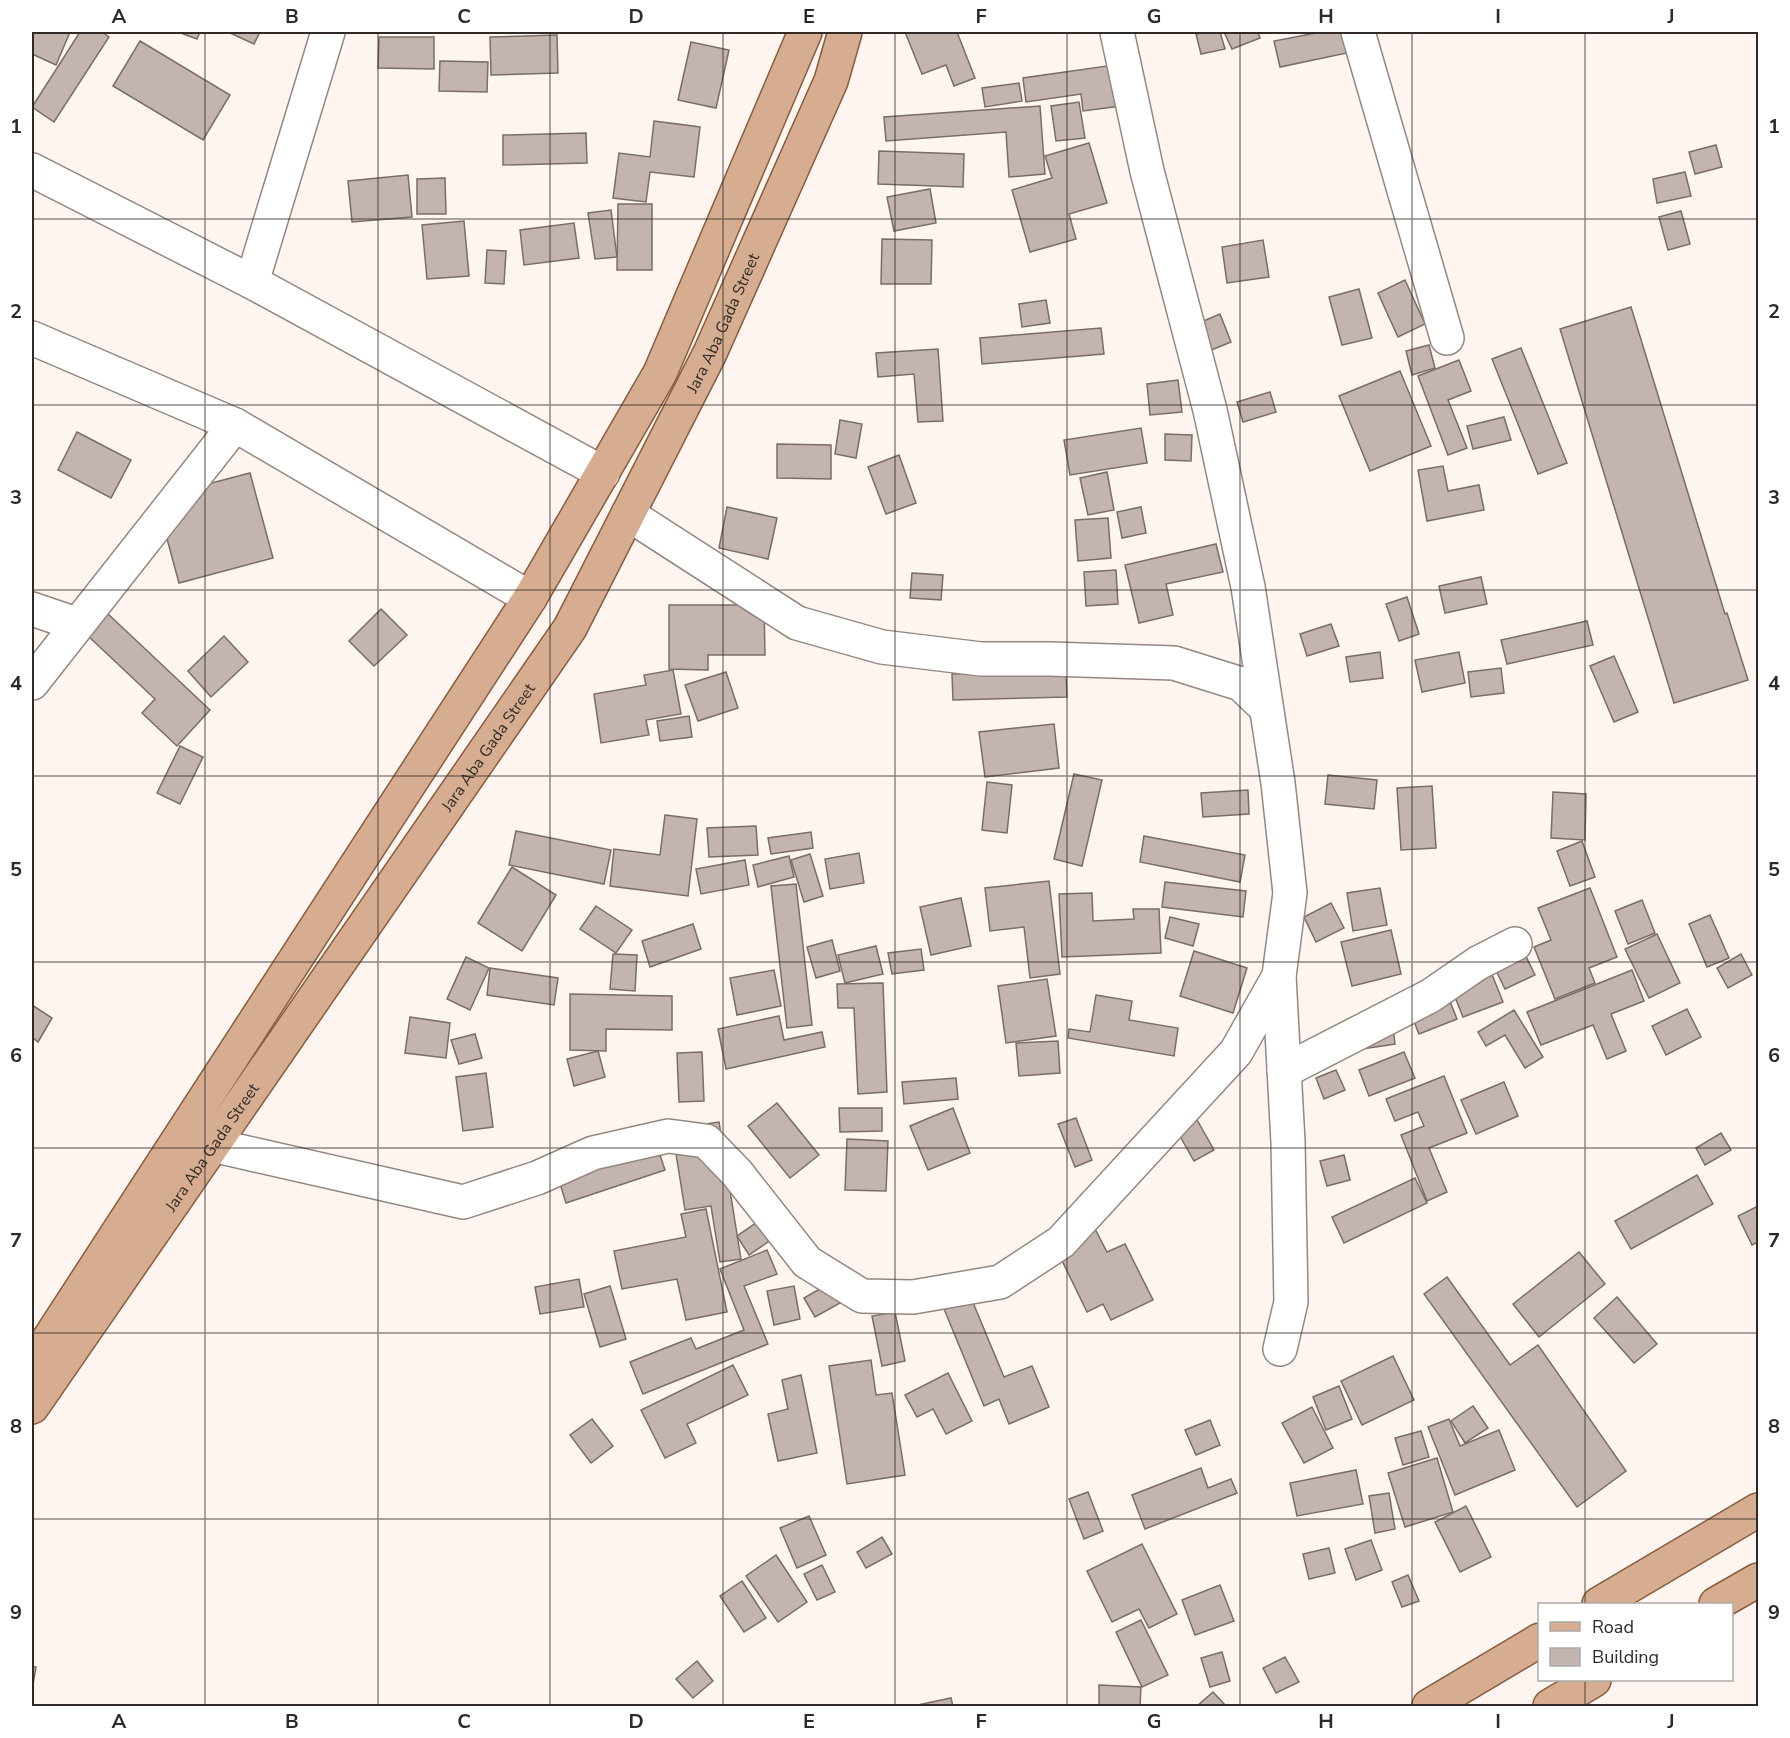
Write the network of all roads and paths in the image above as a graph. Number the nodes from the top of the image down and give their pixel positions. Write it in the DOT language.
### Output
graph roads {
  1 [pos="327,32"];
  2 [pos="805,32"];
  3 [pos="845,32"];
  4 [pos="1117,32"];
  5 [pos="1358,32"];
  6 [pos="32,170"];
  7 [pos="252,282"];
  8 [pos="32,338"];
  9 [pos="1447,338"];
  10 [pos="235,425"];
  11 [pos="603,473"];
  12 [pos="628,514"];
  13 [pos="530,598"];
  14 [pos="32,609"];
  15 [pos="76,624"];
  16 [pos="32,683"];
  17 [pos="1266,708"];
  18 [pos="1515,944"];
  19 [pos="1279,976"];
  20 [pos="1284,1071"];
  21 [pos="212,1145"];
  22 [pos="1280,1348"];
  23 [pos="32,1365"];
  24 [pos="32,1407"];
  25 [pos="1758,1510"];
  26 [pos="1758,1580"];
  27 [pos="1602,1603"];
  28 [pos="1719,1603"];
  29 [pos="1538,1641"];
  30 [pos="1592,1681"];
  31 [pos="1428,1707"];
  32 [pos="1550,1707"];
  1 -- 7 [label="street"];
  2 -- 11 [label="main road, Jara Aba Gada Street"];
  3 -- 12 [label="main road, Jara Aba Gada Street"];
  4 -- 17 [label="street"];
  5 -- 9 [label="street"];
  6 -- 7 [label="street"];
  7 -- 11 [label="street"];
  8 -- 10 [label="street"];
  10 -- 13 [label="street"];
  10 -- 15 [label="street"];
  11 -- 13 [label="main road, Jara Aba Gada Street"];
  12 -- 17 [label="street"];
  12 -- 21 [label="main road, Jara Aba Gada Street"];
  13 -- 23 [label="main road, Jara Aba Gada Street"];
  14 -- 15 [label="street"];
  15 -- 16 [label="street"];
  17 -- 19 [label="street"];
  18 -- 20 [label="street"];
  19 -- 20 [label="street"];
  19 -- 21 [label="street"];
  20 -- 22 [label="street"];
  21 -- 24 [label="main road, Jara Aba Gada Street"];
  25 -- 27 [label="main road"];
  26 -- 28 [label="main road"];
  29 -- 31 [label="main road"];
  30 -- 32 [label="main road"];
}
